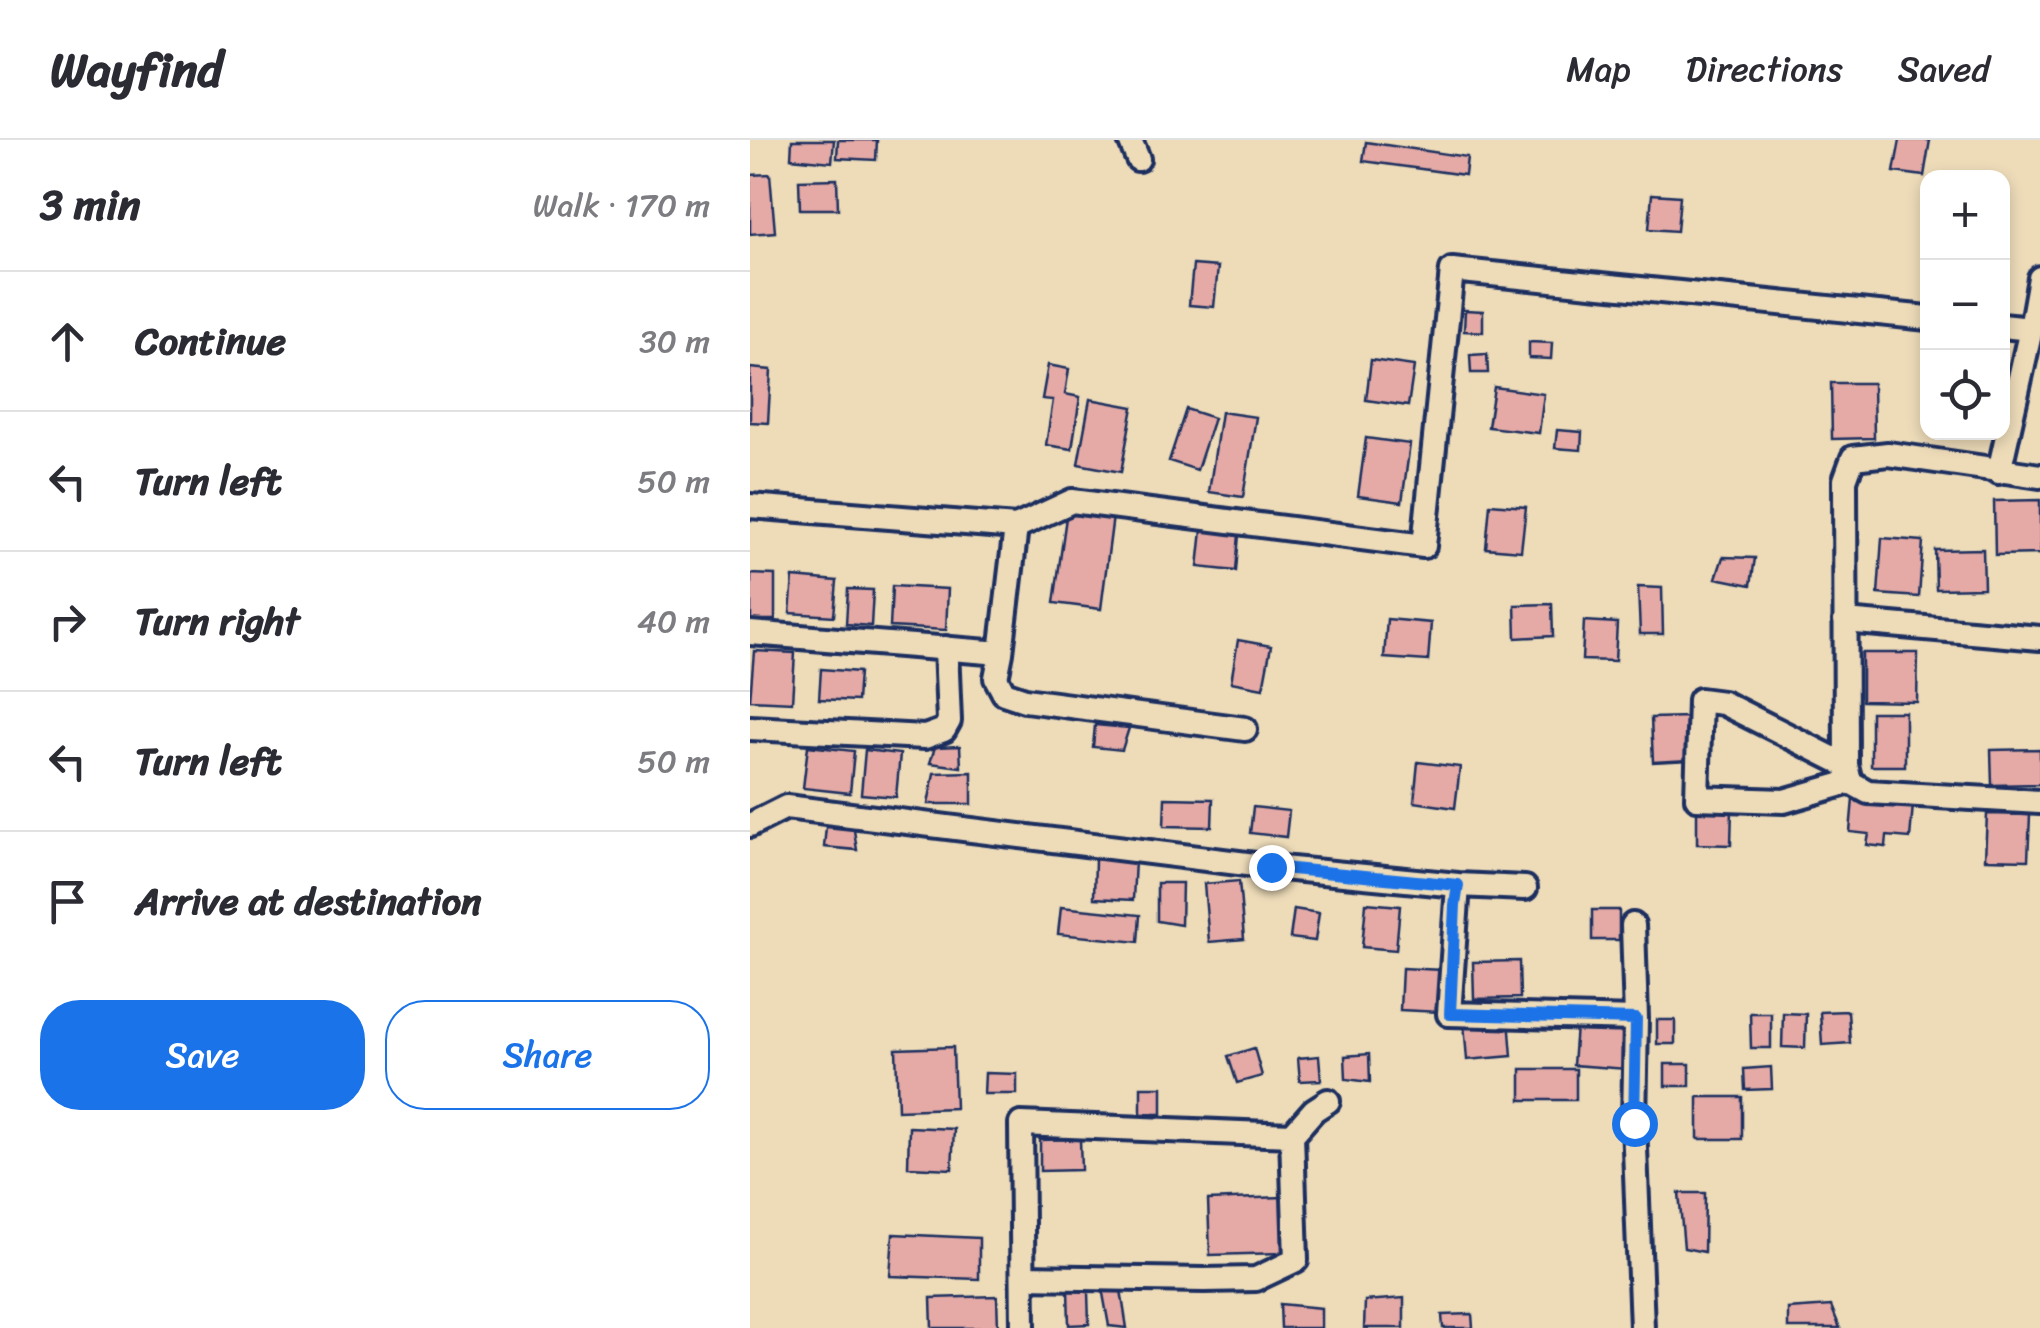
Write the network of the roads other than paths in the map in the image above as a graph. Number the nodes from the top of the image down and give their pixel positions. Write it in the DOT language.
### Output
graph roads {
  1 [pos="2040,278"];
  2 [pos="1920,317"];
  3 [pos="2010,327"];
  4 [pos="2031,329"];
  5 [pos="2033,354"];
  6 [pos="2000,472"];
  7 [pos="2040,476"];
  8 [pos="750,506"];
  9 [pos="1016,527"];
  10 [pos="1845,620"];
  11 [pos="750,633"];
  12 [pos="2040,638"];
  13 [pos="946,648"];
  14 [pos="1001,653"];
  15 [pos="750,728"];
  16 [pos="1245,730"];
  17 [pos="1848,774"];
  18 [pos="2040,802"];
  19 [pos="750,825"];
  20 [pos="1458,885"];
  21 [pos="1525,888"];
  22 [pos="1633,925"];
  23 [pos="1636,1019"];
  24 [pos="1328,1101"];
  25 [pos="1292,1135"];
  26 [pos="1023,1277"];
  27 [pos="1023,1328"];
  28 [pos="1642,1328"];
  1 -- 4 [label="street"];
  2 -- 9 [label="street"];
  3 -- 4 [label="street"];
  4 -- 5 [label="street"];
  5 -- 6 [label="street"];
  6 -- 7 [label="street"];
  6 -- 10 [label="street"];
  8 -- 9 [label="street"];
  9 -- 14 [label="street"];
  10 -- 12 [label="street"];
  10 -- 17 [label="street"];
  11 -- 13 [label="street"];
  13 -- 14 [label="street"];
  13 -- 15 [label="street"];
  14 -- 16 [label="street"];
  17 -- 17 [label="street"];
  17 -- 18 [label="street"];
  19 -- 20 [label="street"];
  20 -- 21 [label="street"];
  20 -- 23 [label="street"];
  22 -- 23 [label="street"];
  23 -- 28 [label="street"];
  24 -- 25 [label="street"];
  25 -- 26 [label="street"];
  25 -- 26 [label="street"];
  26 -- 27 [label="street"];
}
